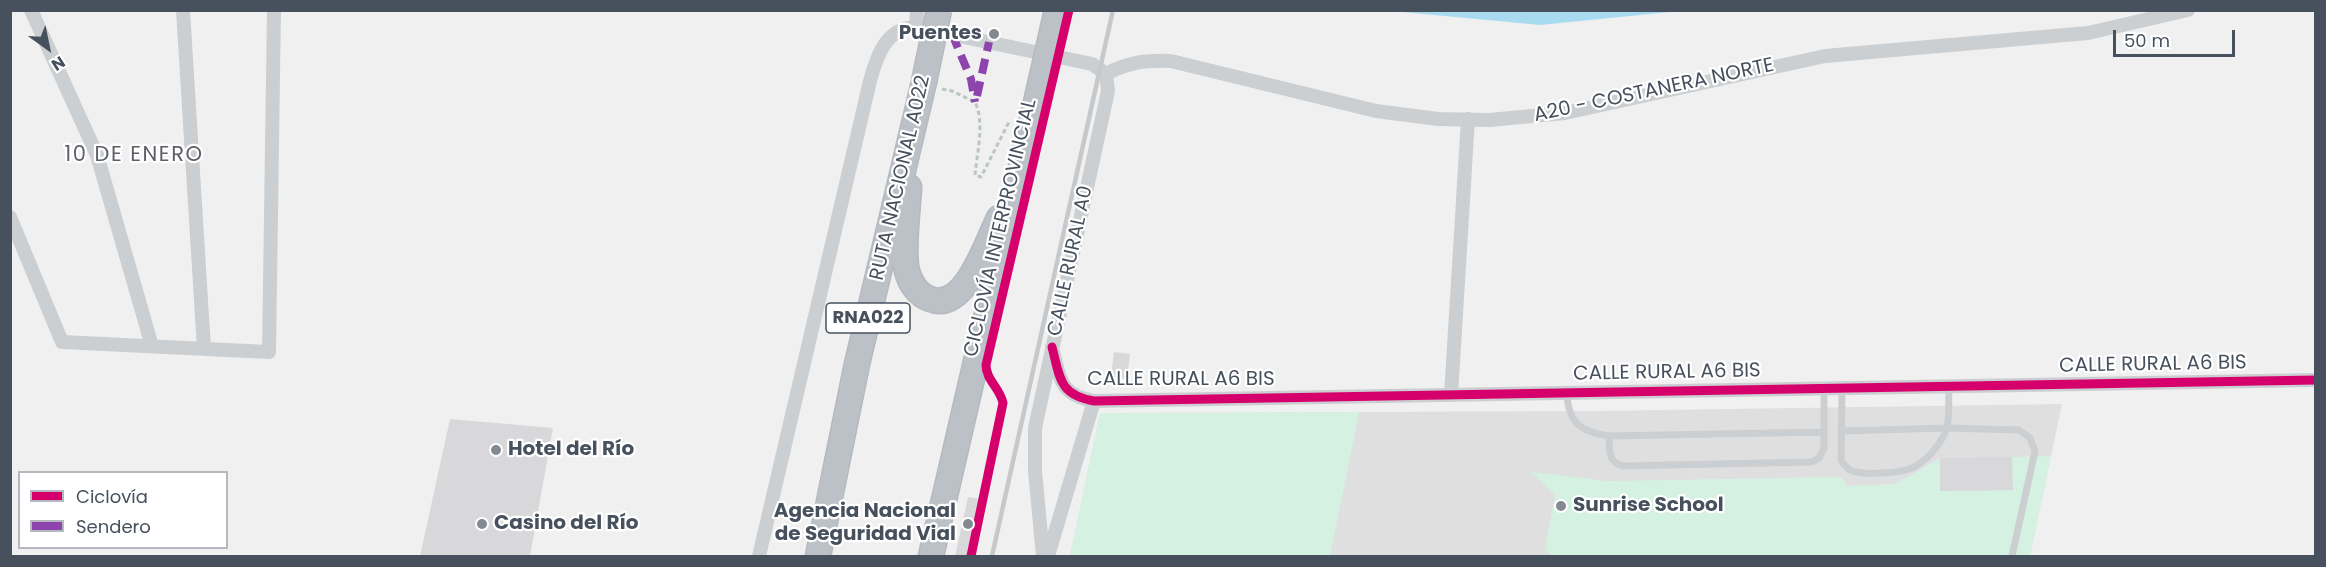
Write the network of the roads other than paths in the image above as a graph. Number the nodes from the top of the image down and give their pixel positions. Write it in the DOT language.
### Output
graph roads {
  1 [pos="31,10"];
  2 [pos="183,10"];
  3 [pos="274,10"];
  4 [pos="917,10"];
  5 [pos="939,10"];
  6 [pos="1057,10"];
  7 [pos="2188,10"];
  8 [pos="916,27"];
  9 [pos="1106,74"];
  10 [pos="1468,119"];
  11 [pos="911,131"];
  12 [pos="1018,179"];
  13 [pos="10,217"];
  14 [pos="152,346"];
  15 [pos="1052,347"];
  16 [pos="204,349"];
  17 [pos="2316,380"];
  18 [pos="1949,386"];
  19 [pos="1824,388"];
  20 [pos="1842,388"];
  21 [pos="1567,393"];
  22 [pos="1451,395"];
  23 [pos="1094,400"];
  24 [pos="1947,428"];
  25 [pos="1841,431"];
  26 [pos="1824,432"];
  27 [pos="1610,436"];
  28 [pos="759,556"];
  29 [pos="818,556"];
  30 [pos="931,556"];
  31 [pos="1043,556"];
  32 [pos="1048,556"];
  33 [pos="2013,556"];
  1 -- 14 [label="street"];
  2 -- 16 [label="street"];
  3 -- 16 [label="street"];
  4 -- 8 [label="street"];
  5 -- 11 [label="highway, RUTA NACIONAL A022 / RNA022, bridge"];
  6 -- 12 [label="highway, bridge"];
  7 -- 10 [label="street, A20 - COSTANERA NORTE"];
  8 -- 9 [label="street"];
  8 -- 28 [label="street"];
  9 -- 10 [label="street, A20 - COSTANERA NORTE"];
  9 -- 15 [label="street, CALLE RURAL A0"];
  10 -- 22 [label="street"];
  11 -- 12 [label="highway"];
  11 -- 29 [label="highway, RUTA NACIONAL A022 / RNA022"];
  12 -- 30 [label="highway"];
  13 -- 14 [label="street"];
  14 -- 16 [label="street"];
  15 -- 23 [label="street, CALLE RURAL A6 BIS"];
  15 -- 31 [label="street, CALLE RURAL A0"];
  17 -- 18 [label="street, CALLE RURAL A6 BIS"];
  18 -- 20 [label="street, CALLE RURAL A6 BIS"];
  18 -- 24 [label="lane"];
  19 -- 20 [label="street, CALLE RURAL A6 BIS"];
  19 -- 21 [label="street, CALLE RURAL A6 BIS"];
  19 -- 26 [label="lane"];
  20 -- 25 [label="lane"];
  21 -- 22 [label="street, CALLE RURAL A6 BIS"];
  21 -- 27 [label="lane"];
  22 -- 23 [label="street, CALLE RURAL A6 BIS"];
  23 -- 32 [label="street"];
  24 -- 25 [label="lane"];
  24 -- 25 [label="lane"];
  24 -- 33 [label="lane"];
  26 -- 27 [label="lane"];
  26 -- 27 [label="lane"];
}
